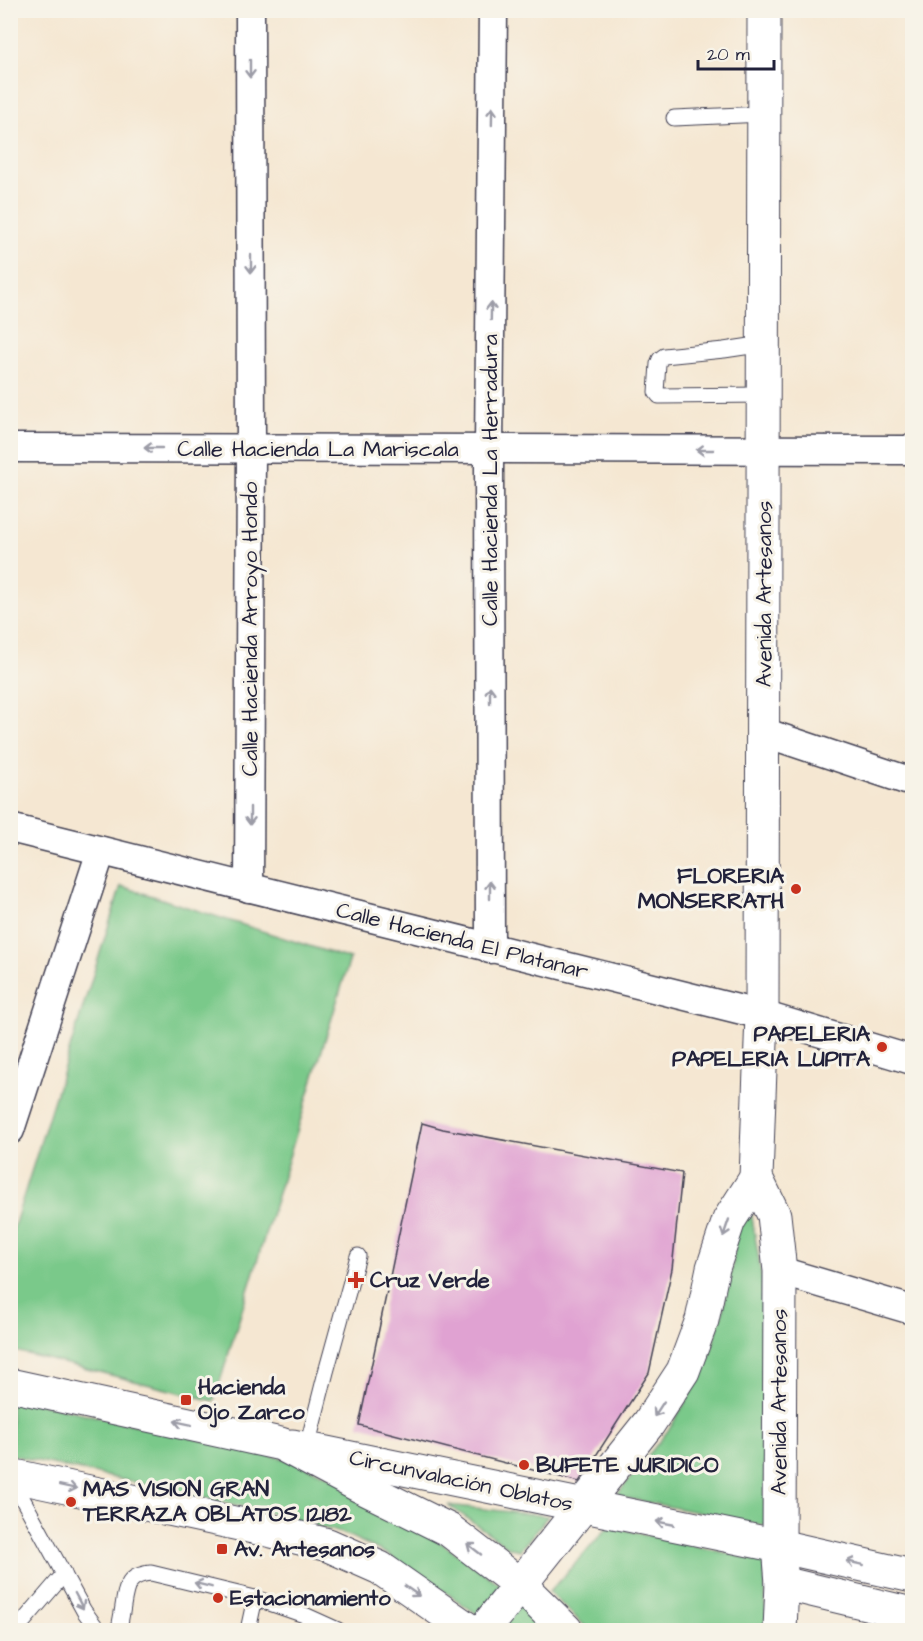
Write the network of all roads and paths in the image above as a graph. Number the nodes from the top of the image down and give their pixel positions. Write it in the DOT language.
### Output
graph roads {
  1 [pos="250,10"];
  2 [pos="494,10"];
  3 [pos="764,10"];
  4 [pos="764,114"];
  5 [pos="674,118"];
  6 [pos="764,344"];
  7 [pos="764,395"];
  8 [pos="10,436"];
  9 [pos="11,448"];
  10 [pos="251,449"];
  11 [pos="489,449"];
  12 [pos="764,450"];
  13 [pos="912,450"];
  14 [pos="10,457"];
  15 [pos="763,732"];
  16 [pos="912,782"];
  17 [pos="10,828"];
  18 [pos="101,851"];
  19 [pos="249,888"];
  20 [pos="490,949"];
  21 [pos="762,1015"];
  22 [pos="912,1060"];
  23 [pos="10,1130"];
  24 [pos="756,1178"];
  25 [pos="358,1256"];
  26 [pos="780,1271"];
  27 [pos="912,1310"];
  28 [pos="10,1385"];
  29 [pos="298,1450"];
  30 [pos="10,1476"];
  31 [pos="583,1507"];
  32 [pos="779,1546"];
  33 [pos="64,1574"];
  34 [pos="912,1576"];
  35 [pos="782,1583"];
  36 [pos="520,1585"];
  37 [pos="255,1598"];
  38 [pos="912,1614"];
  39 [pos="306,1623"];
  40 [pos="16,1630"];
  41 [pos="98,1630"];
  42 [pos="119,1630"];
  43 [pos="248,1630"];
  44 [pos="338,1630"];
  45 [pos="469,1630"];
  46 [pos="484,1630"];
  47 [pos="566,1630"];
  48 [pos="780,1630"];
  1 -- 10 [label="street, Calle Hacienda Arroyo Hondo, one-way"];
  11 -- 2 [label="street, Calle Hacienda La Herradura, one-way"];
  3 -- 4 [label="main road, Avenida Artesanos"];
  4 -- 5 [label="lane"];
  4 -- 6 [label="main road, Avenida Artesanos"];
  6 -- 7 [label="main road, Avenida Artesanos"];
  6 -- 7 [label="lane"];
  7 -- 12 [label="main road, Avenida Artesanos"];
  8 -- 9 [label="street"];
  10 -- 9 [label="street, Calle Hacienda La Mariscala, one-way"];
  9 -- 14 [label="street"];
  10 -- 11 [label="street, Calle Hacienda La Mariscala"];
  10 -- 19 [label="street, Calle Hacienda Arroyo Hondo, one-way"];
  12 -- 11 [label="street, Calle Hacienda La Mariscala, one-way"];
  20 -- 11 [label="street, Calle Hacienda La Herradura, one-way"];
  12 -- 13 [label="street, Calle Hacienda La Mariscala"];
  12 -- 15 [label="main road, Avenida Artesanos"];
  15 -- 16 [label="street"];
  15 -- 21 [label="main road, Avenida Artesanos"];
  17 -- 18 [label="street, Calle Hacienda El Platanar"];
  18 -- 19 [label="street, Calle Hacienda El Platanar"];
  18 -- 23 [label="street"];
  19 -- 20 [label="street, Calle Hacienda El Platanar"];
  20 -- 21 [label="street, Calle Hacienda El Platanar"];
  21 -- 22 [label="street, Calle Hacienda El Platanar"];
  21 -- 24 [label="main road, Avenida Artesanos"];
  24 -- 26 [label="main road, Avenida Artesanos"];
  24 -- 31 [label="main road, one-way"];
  25 -- 29 [label="lane"];
  26 -- 27 [label="street"];
  26 -- 32 [label="main road, Avenida Artesanos"];
  29 -- 28 [label="main road, Circunvalación Oblatos, one-way"];
  29 -- 31 [label="main road, Circunvalación Oblatos"];
  36 -- 29 [label="main road, one-way"];
  30 -- 33 [label="lane"];
  30 -- 45 [label="main road, one-way"];
  32 -- 31 [label="main road, Circunvalación Oblatos, one-way"];
  31 -- 36 [label="main road"];
  34 -- 32 [label="main road, Circunvalación Oblatos, one-way"];
  32 -- 35 [label="main road, Avenida Artesanos"];
  33 -- 40 [label="lane"];
  33 -- 41 [label="lane, one-way"];
  35 -- 38 [label="main road"];
  35 -- 48 [label="main road, Avenida Artesanos"];
  36 -- 46 [label="main road"];
  36 -- 47 [label="main road"];
  37 -- 39 [label="lane"];
  37 -- 42 [label="lane, one-way"];
  37 -- 43 [label="lane"];
  39 -- 44 [label="lane"];
}
